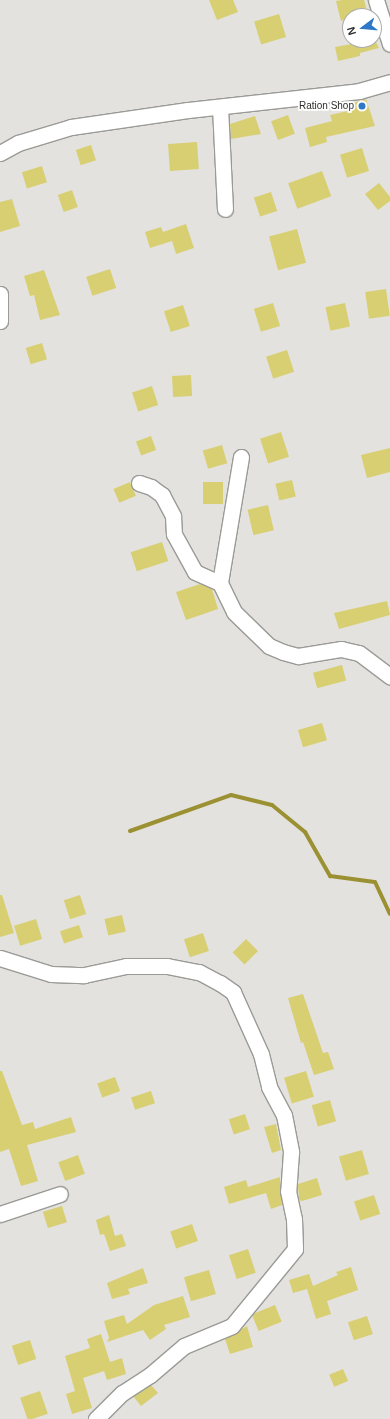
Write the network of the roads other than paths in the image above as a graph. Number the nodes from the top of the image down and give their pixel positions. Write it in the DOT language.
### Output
graph roads {
  1 [pos="376,0"];
  2 [pos="390,44"];
  3 [pos="390,82"];
  4 [pos="220,107"];
  5 [pos="0,153"];
  6 [pos="225,209"];
  7 [pos="0,294"];
  8 [pos="0,321"];
  9 [pos="241,457"];
  10 [pos="139,483"];
  11 [pos="220,583"];
  12 [pos="390,676"];
  13 [pos="0,958"];
  14 [pos="60,1194"];
  15 [pos="0,1214"];
  16 [pos="96,1419"];
  1 -- 2 [label="street"];
  3 -- 4 [label="street"];
  4 -- 5 [label="street"];
  4 -- 6 [label="street"];
  7 -- 8 [label="street"];
  9 -- 11 [label="street"];
  10 -- 11 [label="street"];
  11 -- 12 [label="street"];
  13 -- 16 [label="street"];
  14 -- 15 [label="street"];
}
